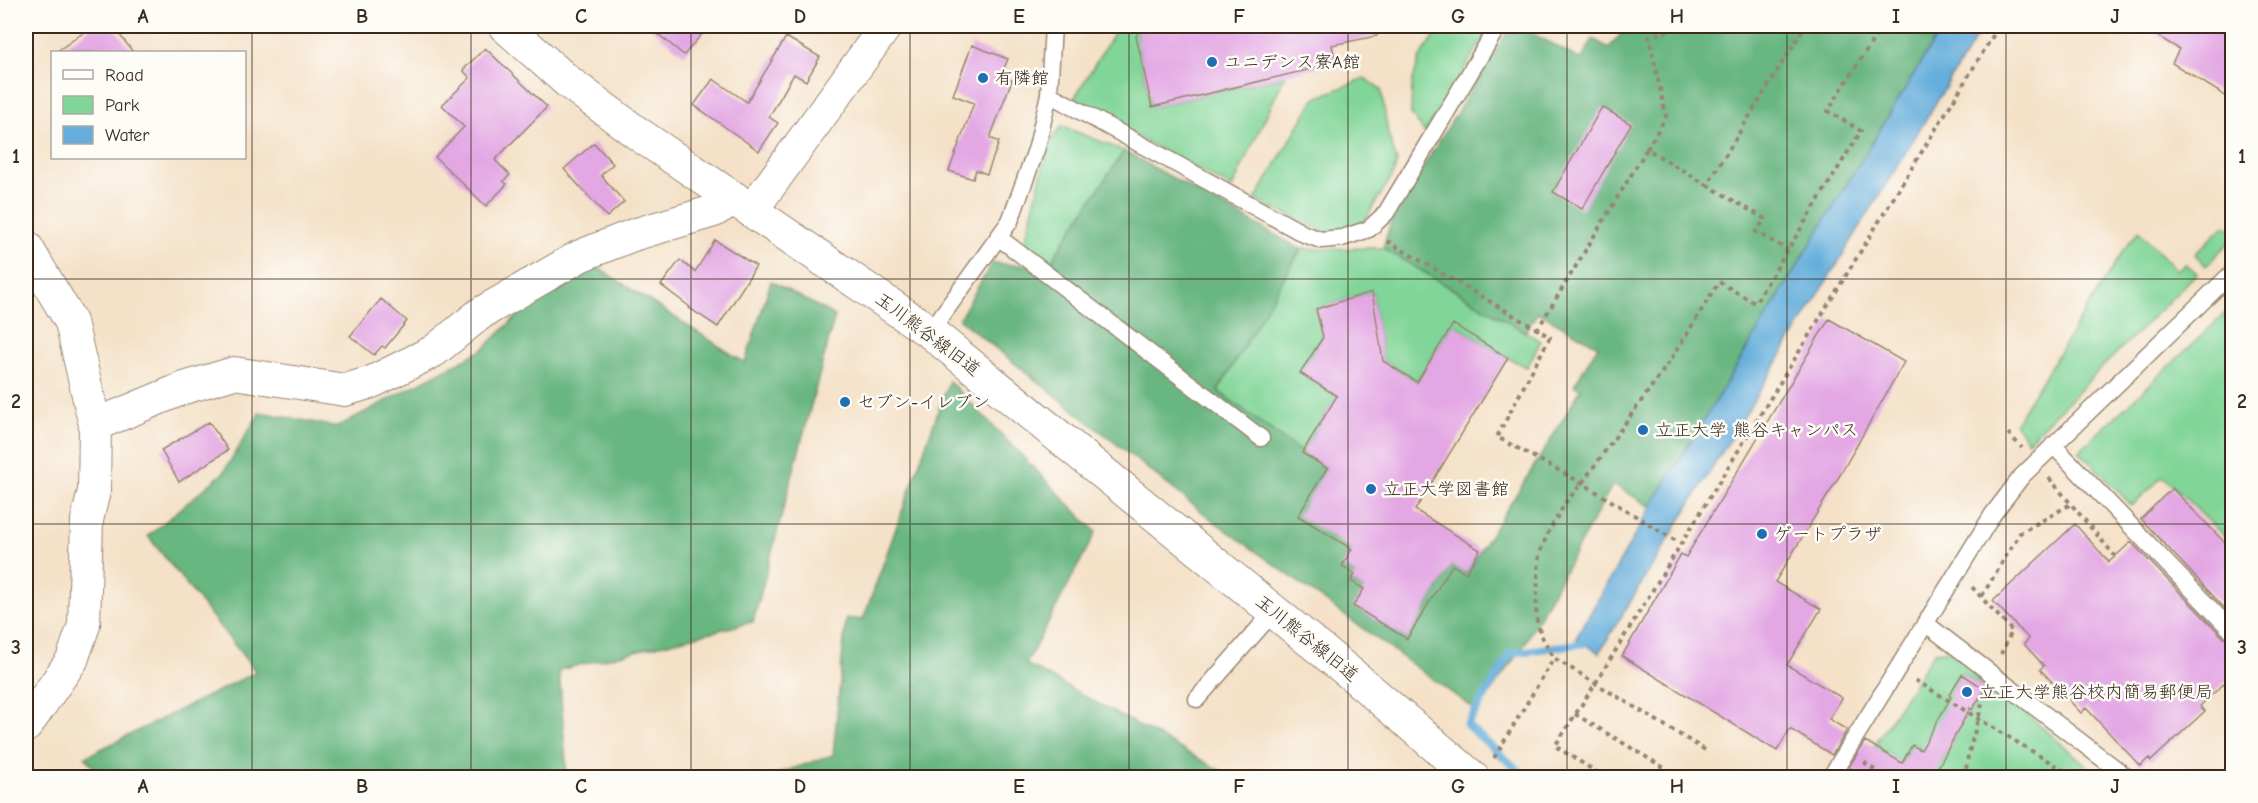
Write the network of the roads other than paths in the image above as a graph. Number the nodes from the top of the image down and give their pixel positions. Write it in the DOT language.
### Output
graph roads {
  1 [pos="505,26"];
  2 [pos="886,26"];
  3 [pos="1053,26"];
  4 [pos="1498,26"];
  5 [pos="1049,94"];
  6 [pos="744,204"];
  7 [pos="998,237"];
  8 [pos="26,246"];
  9 [pos="2232,273"];
  10 [pos="930,332"];
  11 [pos="95,426"];
  12 [pos="1262,438"];
  13 [pos="2053,446"];
  14 [pos="1274,611"];
  15 [pos="1925,623"];
  16 [pos="2232,631"];
  17 [pos="1197,699"];
  18 [pos="26,725"];
  19 [pos="1481,772"];
  20 [pos="1830,777"];
  21 [pos="2128,777"];
  1 -- 6 [label="street, 玉川熊谷線旧道"];
  2 -- 6 [label="street"];
  3 -- 5 [label="lane"];
  4 -- 5 [label="lane"];
  5 -- 7 [label="lane"];
  6 -- 10 [label="street, 玉川熊谷線旧道"];
  6 -- 11 [label="street"];
  7 -- 10 [label="lane"];
  7 -- 12 [label="lane"];
  8 -- 11 [label="street"];
  9 -- 13 [label="lane"];
  10 -- 14 [label="street, 玉川熊谷線旧道"];
  11 -- 18 [label="street"];
  13 -- 15 [label="lane"];
  13 -- 16 [label="lane"];
  14 -- 17 [label="lane"];
  14 -- 19 [label="street, 玉川熊谷線旧道"];
  15 -- 20 [label="lane"];
  15 -- 21 [label="lane"];
}
